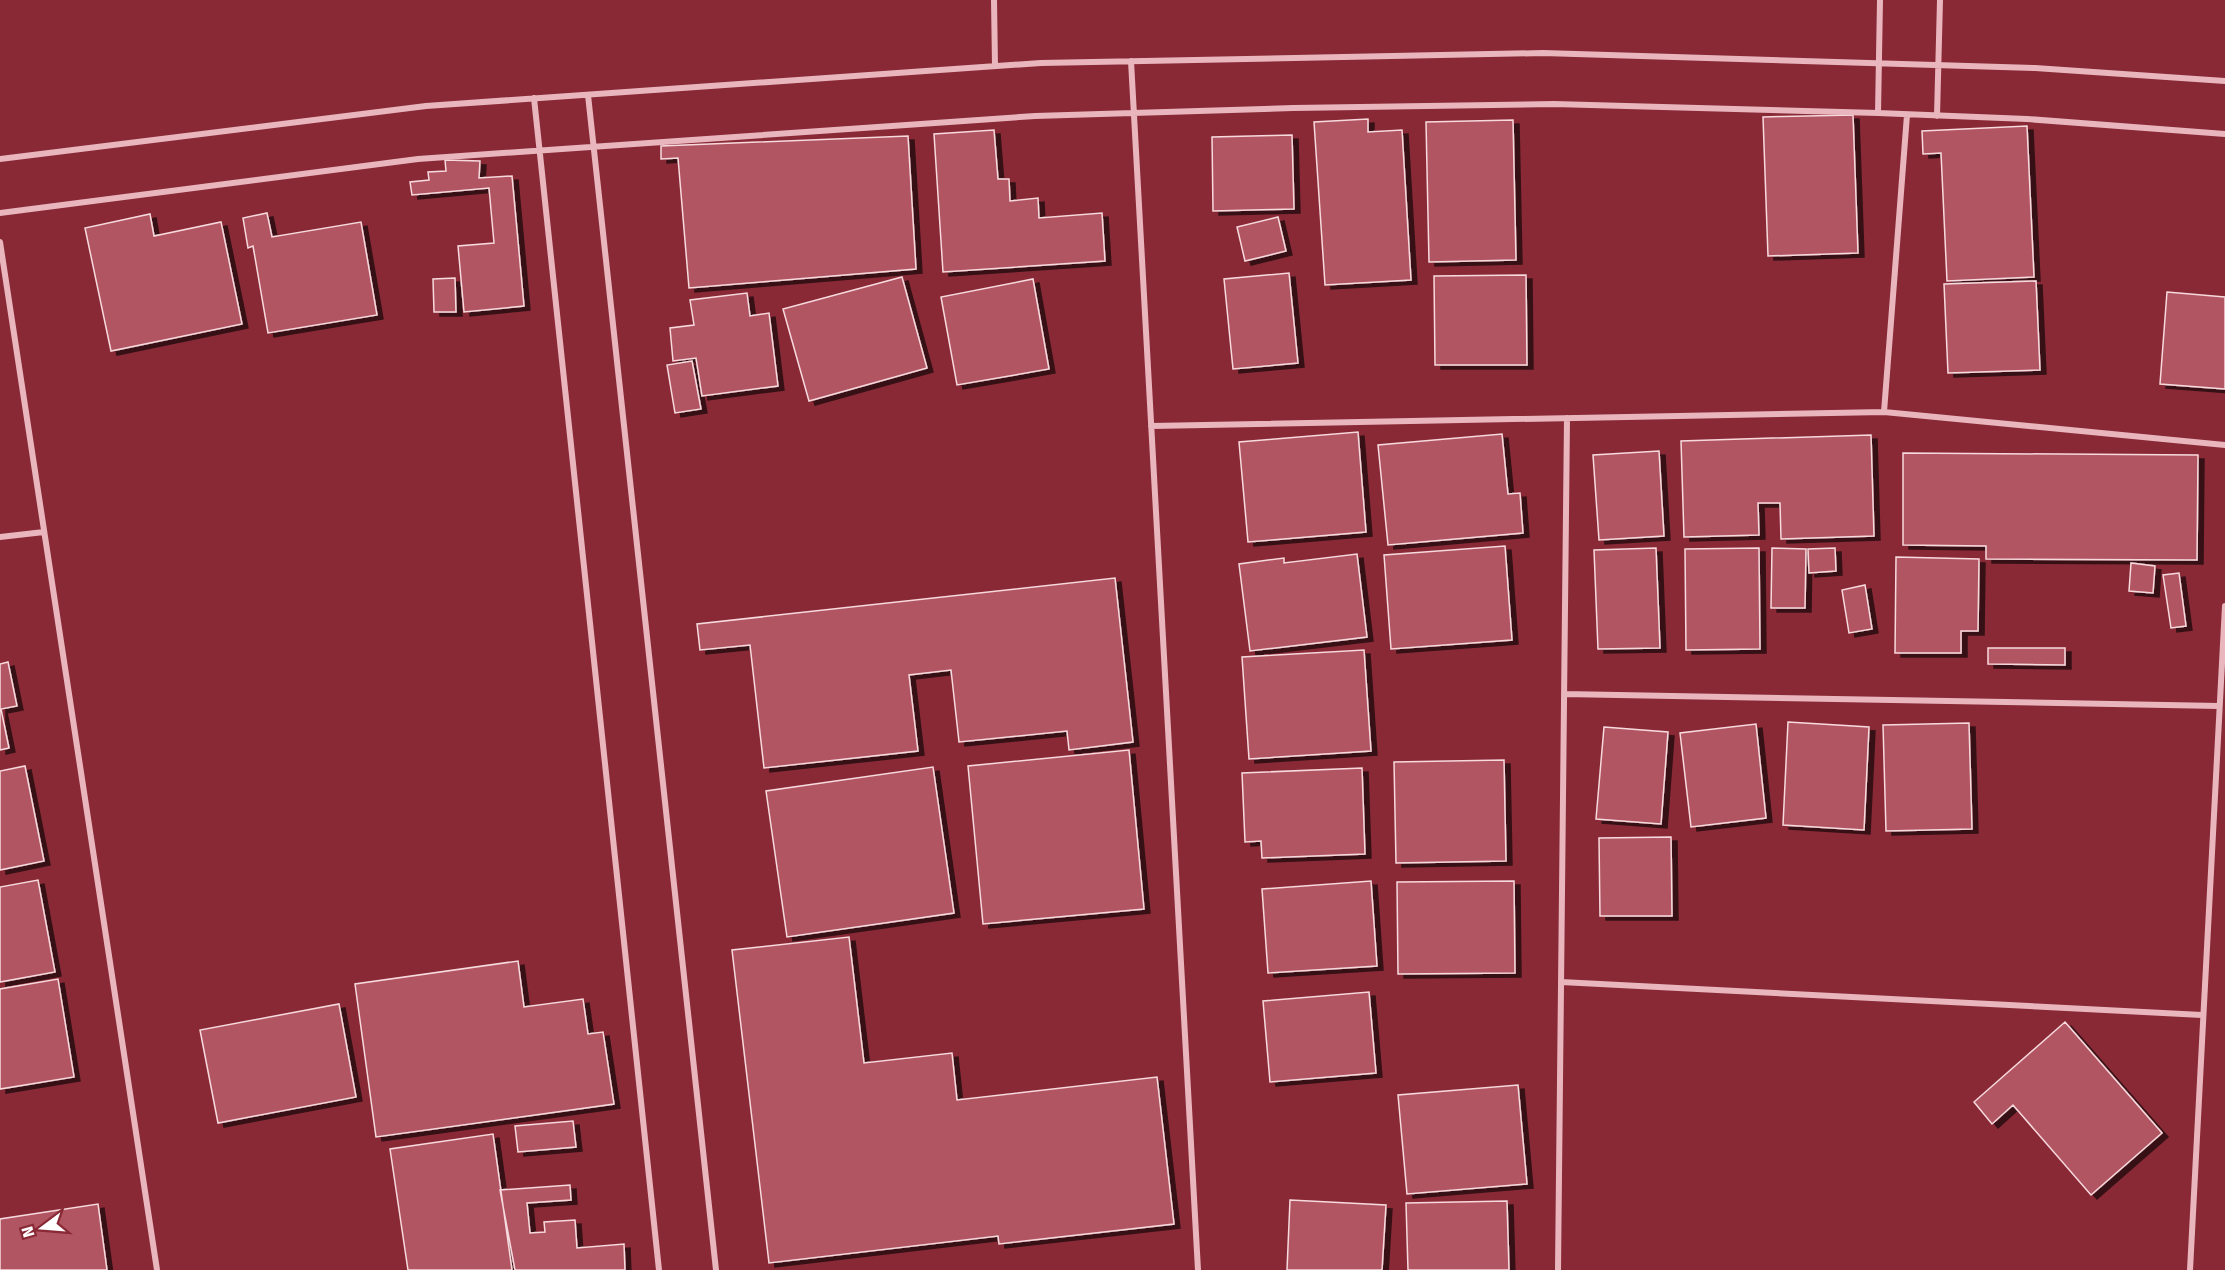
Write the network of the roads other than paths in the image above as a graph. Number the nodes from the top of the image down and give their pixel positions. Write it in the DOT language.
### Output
graph roads {
  1 [pos="994,0"];
  2 [pos="1880,0"];
  3 [pos="1940,0"];
  4 [pos="1131,61"];
  5 [pos="1879,63"];
  6 [pos="1938,65"];
  7 [pos="995,66"];
  8 [pos="2225,81"];
  9 [pos="588,95"];
  10 [pos="534,98"];
  11 [pos="1132,112"];
  12 [pos="1878,113"];
  13 [pos="1907,115"];
  14 [pos="1937,116"];
  15 [pos="2225,134"];
  16 [pos="593,147"];
  17 [pos="539,151"];
  18 [pos="0,159"];
  19 [pos="0,213"];
  20 [pos="0,242"];
  21 [pos="1884,412"];
  22 [pos="1567,418"];
  23 [pos="1150,426"];
  24 [pos="2225,446"];
  25 [pos="44,532"];
  26 [pos="0,537"];
  27 [pos="2225,606"];
  28 [pos="1564,694"];
  29 [pos="2219,706"];
  30 [pos="1561,982"];
  31 [pos="2202,1015"];
  32 [pos="157,1270"];
  33 [pos="659,1270"];
  34 [pos="716,1270"];
  35 [pos="1198,1270"];
  36 [pos="1558,1270"];
  37 [pos="2190,1270"];
  1 -- 7 [label="street"];
  2 -- 5 [label="street"];
  3 -- 6 [label="street"];
  4 -- 5 [label="street"];
  4 -- 7 [label="street"];
  4 -- 11 [label="street"];
  5 -- 6 [label="street"];
  5 -- 12 [label="street"];
  6 -- 8 [label="street"];
  6 -- 14 [label="street"];
  7 -- 9 [label="street"];
  9 -- 10 [label="street"];
  9 -- 16 [label="street"];
  10 -- 17 [label="street"];
  10 -- 18 [label="street"];
  11 -- 12 [label="street"];
  11 -- 16 [label="street"];
  11 -- 23 [label="street"];
  12 -- 13 [label="street"];
  13 -- 14 [label="street"];
  13 -- 21 [label="street"];
  14 -- 15 [label="street"];
  16 -- 17 [label="street"];
  16 -- 34 [label="street"];
  17 -- 19 [label="street"];
  17 -- 33 [label="street"];
  20 -- 25 [label="street"];
  21 -- 22 [label="street"];
  21 -- 24 [label="street"];
  22 -- 23 [label="street"];
  22 -- 28 [label="street"];
  23 -- 35 [label="street"];
  25 -- 26 [label="street"];
  25 -- 32 [label="street"];
  27 -- 29 [label="street"];
  28 -- 29 [label="street"];
  28 -- 30 [label="street"];
  29 -- 31 [label="street"];
  30 -- 31 [label="street"];
  30 -- 36 [label="street"];
  31 -- 37 [label="street"];
}
